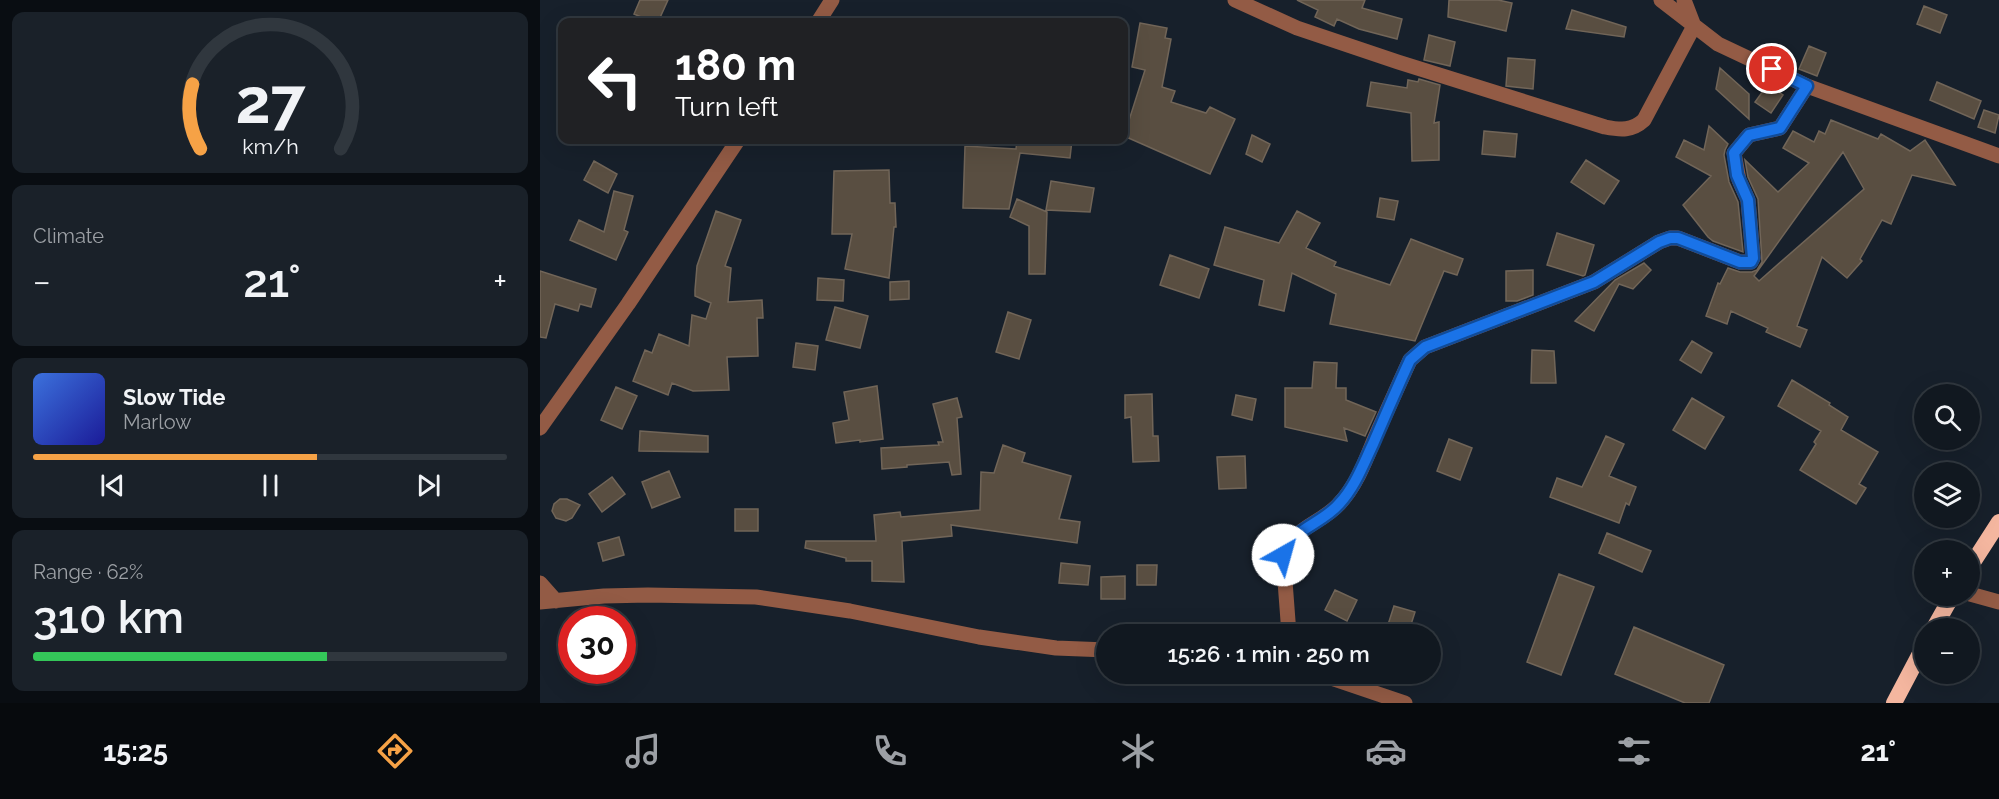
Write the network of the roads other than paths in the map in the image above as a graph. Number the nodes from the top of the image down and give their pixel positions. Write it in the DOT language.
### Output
graph roads {
  1 [pos="832,0"];
  2 [pos="1235,0"];
  3 [pos="1661,0"];
  4 [pos="1684,0"];
  5 [pos="821,18"];
  6 [pos="1694,27"];
  7 [pos="1807,86"];
  8 [pos="735,144"];
  9 [pos="1999,156"];
  10 [pos="540,428"];
  11 [pos="1999,522"];
  12 [pos="1980,551"];
  13 [pos="540,583"];
  14 [pos="1980,597"];
  15 [pos="556,600"];
  16 [pos="540,602"];
  17 [pos="1999,602"];
  18 [pos="1288,624"];
  19 [pos="1096,650"];
  20 [pos="1914,665"];
  21 [pos="1349,684"];
  22 [pos="1405,703"];
  23 [pos="1894,703"];
  1 -- 5 [label="street"];
  2 -- 6 [label="street"];
  3 -- 6 [label="street"];
  4 -- 6 [label="street"];
  6 -- 7 [label="street"];
  7 -- 9 [label="street"];
  7 -- 18 [label="street"];
  8 -- 10 [label="street"];
  11 -- 12 [label="highway"];
  13 -- 15 [label="street"];
  14 -- 17 [label="street"];
  15 -- 16 [label="street"];
  15 -- 19 [label="street"];
  20 -- 23 [label="highway"];
  21 -- 22 [label="street"];
}
